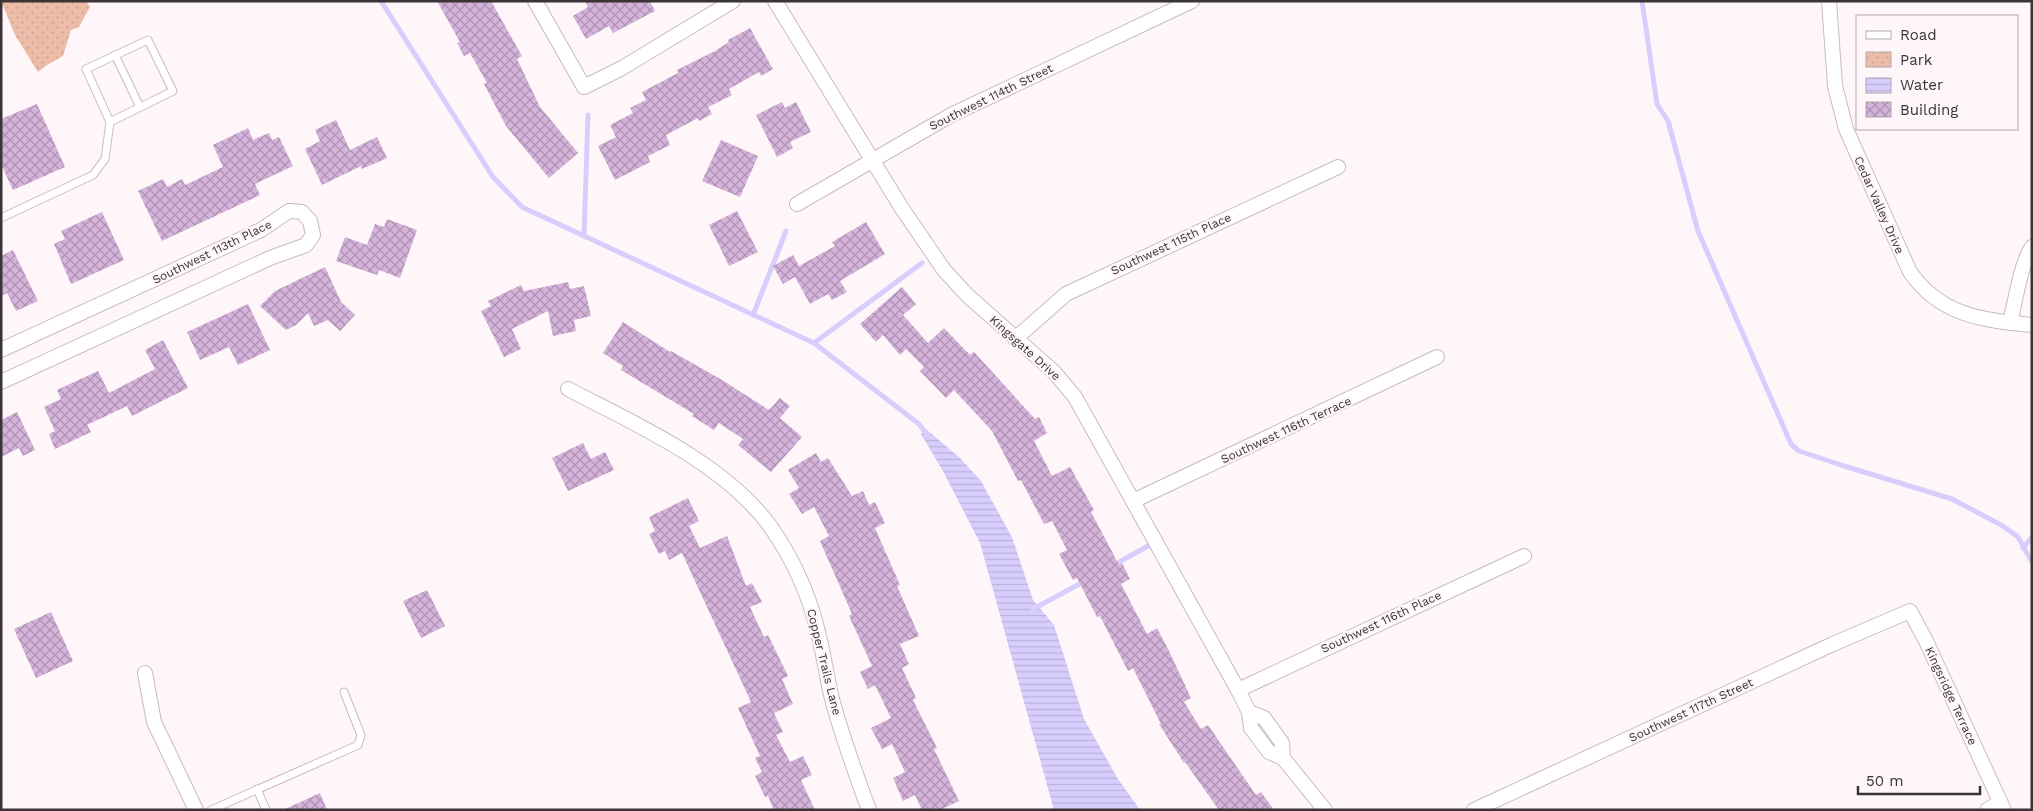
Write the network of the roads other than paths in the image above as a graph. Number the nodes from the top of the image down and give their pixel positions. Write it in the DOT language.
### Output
graph roads {
  1 [pos="535,1"];
  2 [pos="733,1"];
  3 [pos="775,1"];
  4 [pos="1192,1"];
  5 [pos="1829,1"];
  6 [pos="115,55"];
  7 [pos="140,107"];
  8 [pos="110,122"];
  9 [pos="872,160"];
  10 [pos="1338,167"];
  11 [pos="797,204"];
  12 [pos="1,218"];
  13 [pos="2032,247"];
  14 [pos="2010,323"];
  15 [pos="2032,325"];
  16 [pos="1014,339"];
  17 [pos="1,350"];
  18 [pos="1437,357"];
  19 [pos="1,382"];
  20 [pos="568,389"];
  21 [pos="1133,501"];
  22 [pos="1524,556"];
  23 [pos="1910,611"];
  24 [pos="146,673"];
  25 [pos="1238,690"];
  26 [pos="344,692"];
  27 [pos="257,789"];
  28 [pos="2002,806"];
  29 [pos="196,810"];
  30 [pos="210,810"];
  31 [pos="266,810"];
  32 [pos="869,810"];
  33 [pos="1325,810"];
  34 [pos="1474,810"];
  35 [pos="1987,810"];
  1 -- 2 [label="street"];
  3 -- 9 [label="street, Kingsgate Drive"];
  4 -- 9 [label="street, Southwest 114th Street"];
  5 -- 14 [label="street, Cedar Valley Drive"];
  6 -- 7 [label="lane"];
  6 -- 7 [label="lane"];
  6 -- 8 [label="lane"];
  7 -- 8 [label="lane"];
  8 -- 12 [label="lane"];
  9 -- 11 [label="street, Southwest 114th Street"];
  9 -- 16 [label="street, Kingsgate Drive"];
  10 -- 16 [label="street, Southwest 115th Place"];
  13 -- 14 [label="street"];
  14 -- 15 [label="street, Cedar Valley Drive"];
  16 -- 21 [label="street, Kingsgate Drive"];
  17 -- 19 [label="street, Southwest 113th Place"];
  18 -- 21 [label="street, Southwest 116th Terrace"];
  20 -- 32 [label="street, Copper Trails Lane"];
  21 -- 25 [label="street, Kingsgate Drive"];
  22 -- 25 [label="street, Southwest 116th Place"];
  23 -- 28 [label="street, Kingsridge Terrace"];
  23 -- 34 [label="street, Southwest 117th Street"];
  24 -- 29 [label="street"];
  25 -- 33 [label="street, Kingsgate Drive"];
  26 -- 27 [label="lane"];
  27 -- 30 [label="lane"];
  27 -- 31 [label="lane"];
  28 -- 35 [label="street"];
}
